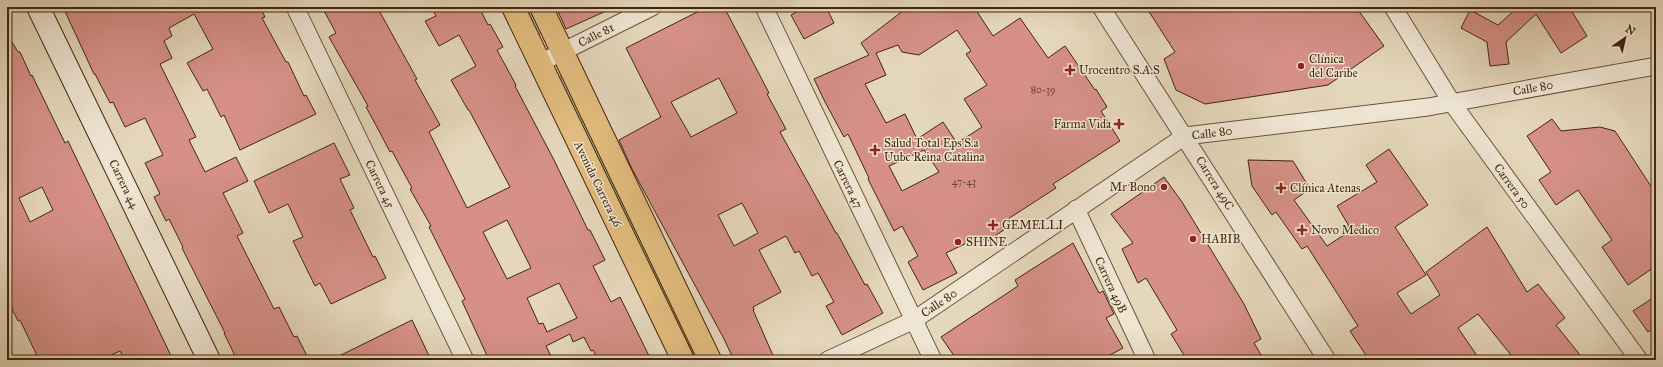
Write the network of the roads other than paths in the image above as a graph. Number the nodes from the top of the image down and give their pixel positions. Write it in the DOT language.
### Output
graph roads {
  1 [pos="38,7"];
  2 [pos="295,7"];
  3 [pos="513,7"];
  4 [pos="541,7"];
  5 [pos="652,7"];
  6 [pos="764,7"];
  7 [pos="1101,7"];
  8 [pos="1393,7"];
  9 [pos="563,52"];
  10 [pos="540,63"];
  11 [pos="1656,66"];
  12 [pos="1452,103"];
  13 [pos="1185,136"];
  14 [pos="1076,209"];
  15 [pos="914,320"];
  16 [pos="209,360"];
  17 [pos="465,360"];
  18 [pos="683,360"];
  19 [pos="710,360"];
  20 [pos="828,360"];
  21 [pos="933,360"];
  22 [pos="1147,360"];
  23 [pos="1327,360"];
  24 [pos="1639,360"];
  1 -- 16 [label="street, Carrera 44"];
  2 -- 17 [label="street, Carrera 45"];
  3 -- 10 [label="main road, Avenida Carrera 46"];
  4 -- 9 [label="main road, Avenida Carrera 46"];
  5 -- 9 [label="street, Calle 81"];
  6 -- 15 [label="street, Carrera 47"];
  7 -- 13 [label="street, Carrera 49C"];
  8 -- 12 [label="street, Carrera 50"];
  9 -- 10 [label="street, Calle 81"];
  9 -- 19 [label="main road, Avenida Carrera 46"];
  10 -- 18 [label="main road, Avenida Carrera 46"];
  11 -- 12 [label="street, Calle 80"];
  12 -- 13 [label="street, Calle 80"];
  12 -- 24 [label="street, Carrera 50"];
  13 -- 14 [label="street, Calle 80"];
  13 -- 23 [label="street, Carrera 49C"];
  14 -- 15 [label="street, Calle 80"];
  14 -- 22 [label="street, Carrera 49B"];
  15 -- 20 [label="street, Calle 80"];
  15 -- 21 [label="street, Carrera 47"];
}
